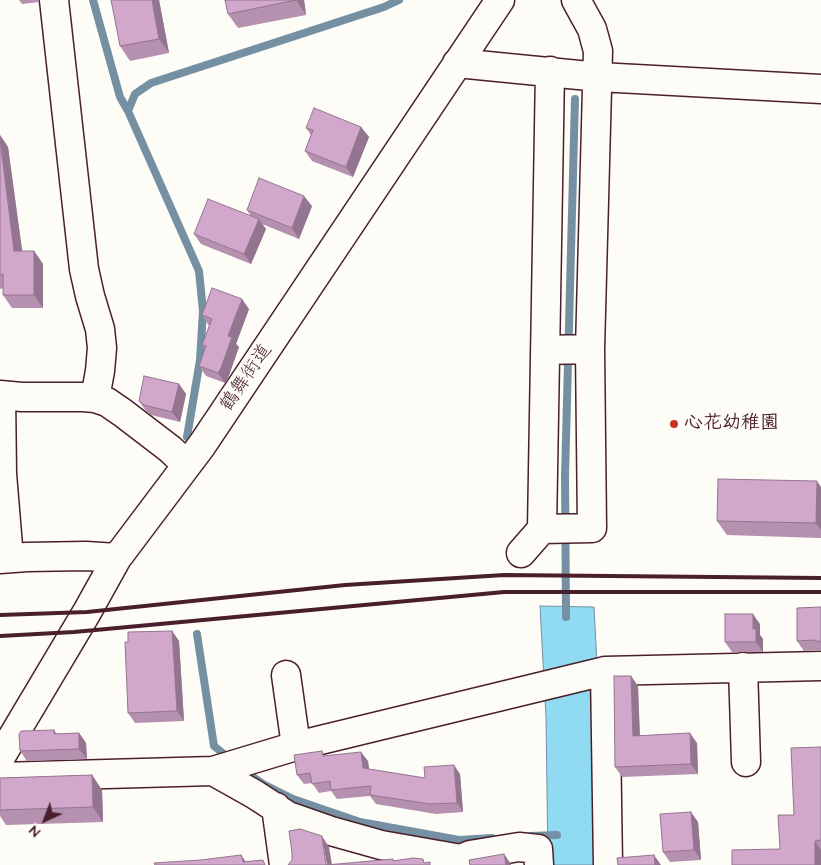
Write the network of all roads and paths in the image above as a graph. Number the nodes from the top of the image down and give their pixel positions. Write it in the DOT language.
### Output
graph roads {
  1 [pos="54,0"];
  2 [pos="500,0"];
  3 [pos="576,0"];
  4 [pos="457,63"];
  5 [pos="550,71"];
  6 [pos="599,77"];
  7 [pos="821,89"];
  8 [pos="590,349"];
  9 [pos="545,350"];
  10 [pos="0,394"];
  11 [pos="95,398"];
  12 [pos="187,465"];
  13 [pos="542,529"];
  14 [pos="521,553"];
  15 [pos="117,558"];
  16 [pos="5,559"];
  17 [pos="821,666"];
  18 [pos="743,667"];
  19 [pos="602,672"];
  20 [pos="286,675"];
  21 [pos="296,746"];
  22 [pos="0,758"];
  23 [pos="746,762"];
  24 [pos="213,771"];
  25 [pos="0,778"];
  26 [pos="276,807"];
  27 [pos="538,857"];
  28 [pos="462,862"];
  29 [pos="284,865"];
  30 [pos="608,865"];
  1 -- 11 [label="street"];
  2 -- 4 [label="street, 鶴舞街道"];
  3 -- 6 [label="street"];
  4 -- 5 [label="street"];
  4 -- 12 [label="street, 鶴舞街道"];
  5 -- 6 [label="street"];
  5 -- 9 [label="street"];
  6 -- 7 [label="street"];
  6 -- 8 [label="street"];
  8 -- 9 [label="street"];
  8 -- 13 [label="street"];
  9 -- 13 [label="street"];
  10 -- 11 [label="street"];
  10 -- 16 [label="street"];
  11 -- 12 [label="street"];
  12 -- 15 [label="street, 鶴舞街道"];
  13 -- 14 [label="street"];
  15 -- 16 [label="street"];
  15 -- 22 [label="street, 鶴舞街道"];
  17 -- 18 [label="street"];
  18 -- 19 [label="street"];
  18 -- 23 [label="street"];
  19 -- 21 [label="street"];
  19 -- 30 [label="street"];
  20 -- 21 [label="street"];
  21 -- 24 [label="street"];
  24 -- 25 [label="street"];
  24 -- 26 [label="street"];
  26 -- 28 [label="street"];
  26 -- 29 [label="street"];
  27 -- 28 [label="street"];
}
